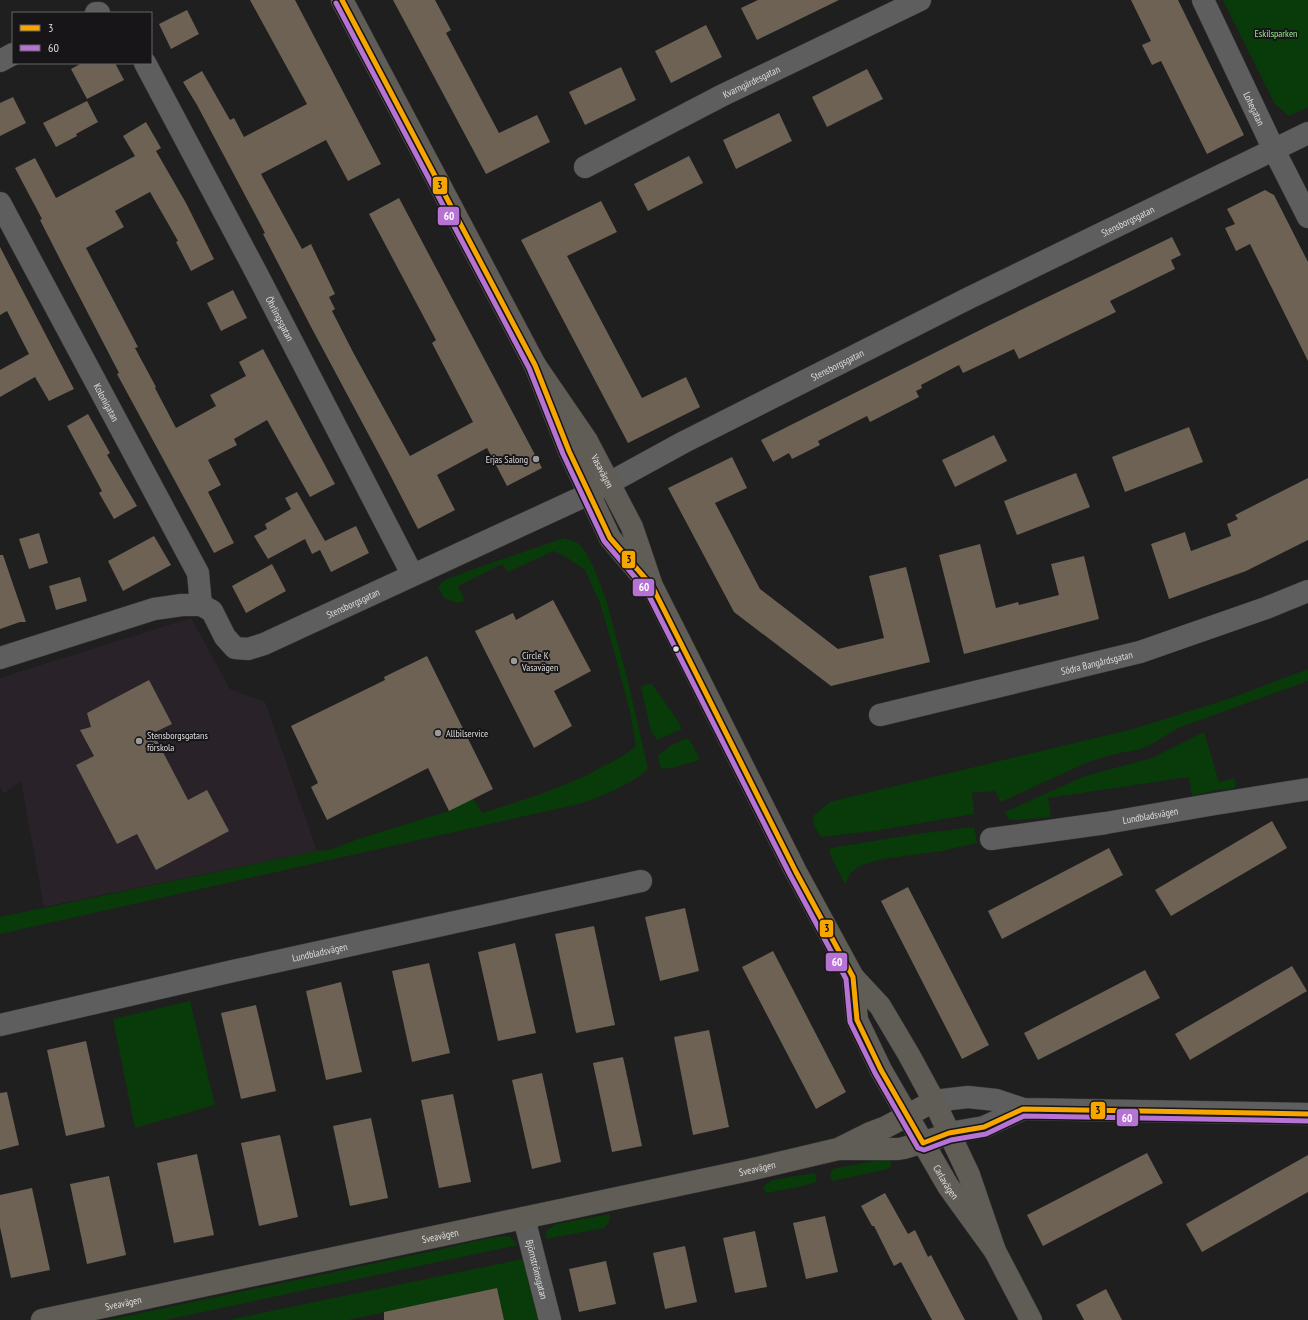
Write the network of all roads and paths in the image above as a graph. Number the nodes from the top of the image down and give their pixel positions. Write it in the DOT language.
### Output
graph roads {
  1 [pos="342,0"];
  2 [pos="1203,0"];
  3 [pos="905,3"];
  4 [pos="12,55"];
  5 [pos="0,61"];
  6 [pos="146,64"];
  7 [pos="1308,133"];
  8 [pos="1274,150"];
  9 [pos="585,167"];
  10 [pos="0,203"];
  11 [pos="1308,217"];
  12 [pos="535,365"];
  13 [pos="609,483"];
  14 [pos="589,494"];
  15 [pos="412,574"];
  16 [pos="652,586"];
  17 [pos="1308,591"];
  18 [pos="201,605"];
  19 [pos="0,658"];
  20 [pos="880,715"];
  21 [pos="752,786"];
  22 [pos="1308,789"];
  23 [pos="992,839"];
  24 [pos="641,881"];
  25 [pos="853,977"];
  26 [pos="0,1025"];
  27 [pos="934,1101"];
  28 [pos="1023,1109"];
  29 [pos="1308,1114"];
  30 [pos="907,1115"];
  31 [pos="949,1133"];
  32 [pos="923,1143"];
  33 [pos="838,1149"];
  34 [pos="524,1218"];
  35 [pos="995,1251"];
  36 [pos="42,1320"];
  37 [pos="550,1320"];
  38 [pos="1031,1320"];
  1 -- 12 [label="main road, Vasavägen"];
  2 -- 8 [label="street, Lohegatan"];
  3 -- 9 [label="street, Kvarngärdesgatan"];
  4 -- 5 [label="street"];
  6 -- 15 [label="street, Öhrlingsgatan"];
  7 -- 8 [label="street, Stensborgsgatan"];
  8 -- 11 [label="street, Lohegatan"];
  8 -- 13 [label="street, Stensborgsgatan"];
  10 -- 18 [label="street, Kolonigatan"];
  12 -- 13 [label="main road, Vasavägen"];
  12 -- 14 [label="main road, Vasavägen"];
  13 -- 14 [label="street, Stensborgsgatan"];
  13 -- 16 [label="main road, Vasavägen"];
  14 -- 15 [label="street, Stensborgsgatan"];
  14 -- 16 [label="main road, Vasavägen"];
  15 -- 18 [label="street, Stensborgsgatan"];
  16 -- 21 [label="main road, Vasavägen"];
  17 -- 20 [label="street, Södra Bangårdsgatan"];
  18 -- 19 [label="street"];
  21 -- 25 [label="main road, Carlavägen"];
  22 -- 23 [label="street, Lundbladsvägen"];
  24 -- 26 [label="street, Lundbladsvägen"];
  25 -- 27 [label="main road, Carlavägen"];
  25 -- 30 [label="main road, Carlavägen"];
  27 -- 28 [label="street, Sveavägen"];
  27 -- 30 [label="main road, Sveavägen"];
  27 -- 31 [label="main road, Carlavägen"];
  28 -- 29 [label="street, Sveavägen"];
  28 -- 31 [label="street, Sveavägen"];
  30 -- 32 [label="main road, Carlavägen"];
  30 -- 33 [label="main road, Sveavägen"];
  31 -- 32 [label="main road, Sveavägen"];
  31 -- 35 [label="main road, Carlavägen"];
  32 -- 33 [label="main road, Sveavägen"];
  32 -- 35 [label="main road, Carlavägen"];
  33 -- 34 [label="main road, Sveavägen"];
  34 -- 36 [label="main road, Sveavägen"];
  34 -- 37 [label="street, Björnströmsgatan"];
  35 -- 38 [label="main road, Carlavägen"];
}
